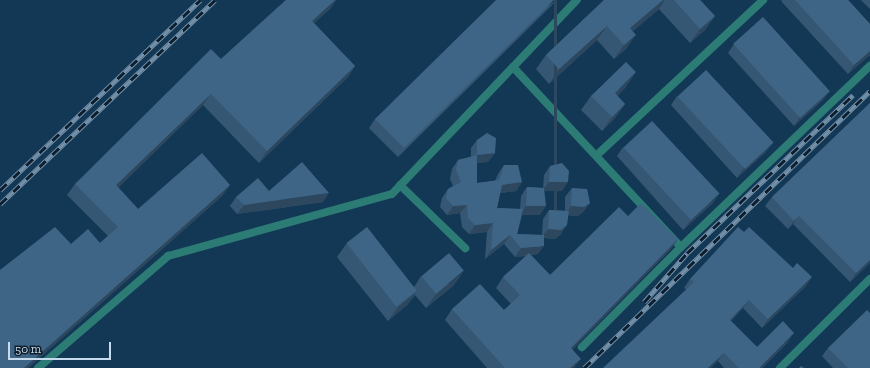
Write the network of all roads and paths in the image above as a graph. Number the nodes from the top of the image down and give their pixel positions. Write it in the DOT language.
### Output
graph roads {
  1 [pos="577,0"];
  2 [pos="763,0"];
  3 [pos="870,66"];
  4 [pos="513,67"];
  5 [pos="597,155"];
  6 [pos="400,185"];
  7 [pos="680,247"];
  8 [pos="465,248"];
  9 [pos="870,279"];
  10 [pos="582,347"];
  11 [pos="38,368"];
  12 [pos="780,368"];
  1 -- 4 [label="street"];
  2 -- 5 [label="street"];
  3 -- 7 [label="street"];
  4 -- 5 [label="street"];
  4 -- 6 [label="street"];
  5 -- 7 [label="street"];
  6 -- 8 [label="street"];
  6 -- 11 [label="street"];
  7 -- 10 [label="street"];
  9 -- 12 [label="street"];
}
